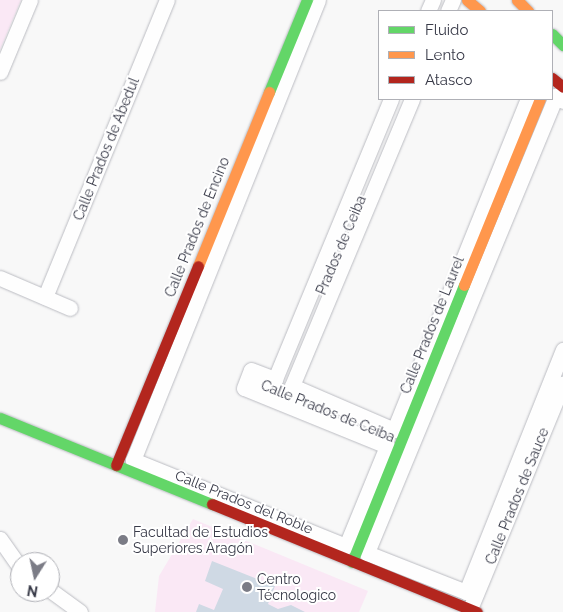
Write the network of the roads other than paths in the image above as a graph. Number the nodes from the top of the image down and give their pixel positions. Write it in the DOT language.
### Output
graph roads {
  1 [pos="30,0"];
  2 [pos="166,0"];
  3 [pos="307,0"];
  4 [pos="318,0"];
  5 [pos="454,0"];
  6 [pos="467,0"];
  7 [pos="517,0"];
  8 [pos="467,10"];
  9 [pos="479,10"];
  10 [pos="527,10"];
  11 [pos="553,35"];
  12 [pos="563,45"];
  13 [pos="0,72"];
  14 [pos="391,100"];
  15 [pos="402,100"];
  16 [pos="412,100"];
  17 [pos="528,100"];
  18 [pos="540,100"];
  19 [pos="563,101"];
  20 [pos="0,278"];
  21 [pos="46,297"];
  22 [pos="70,308"];
  23 [pos="563,350"];
  24 [pos="254,381"];
  25 [pos="563,383"];
  26 [pos="280,391"];
  27 [pos="0,418"];
  28 [pos="401,441"];
  29 [pos="116,466"];
  30 [pos="0,539"];
  31 [pos="10,554"];
  32 [pos="352,562"];
  33 [pos="60,597"];
  34 [pos="474,611"];
  35 [pos="80,612"];
  1 -- 13 [label="street"];
  2 -- 21 [label="street, Calle Prados de Abedul"];
  3 -- 29 [label="street, Calle Prados de Encino"];
  4 -- 14 [label="street"];
  5 -- 8 [label="street"];
  6 -- 9 [label="street"];
  7 -- 10 [label="street"];
  11 -- 12 [label="street"];
  15 -- 26 [label="street, Prados de Ceiba"];
  16 -- 17 [label="street"];
  18 -- 28 [label="street, Calle Prados de Laurel"];
  19 -- 23 [label="street"];
  20 -- 21 [label="street"];
  21 -- 22 [label="street"];
  24 -- 26 [label="street, Calle Prados de Ceiba"];
  25 -- 34 [label="street, Calle Prados de Sauce"];
  26 -- 28 [label="street, Calle Prados de Ceiba"];
  27 -- 29 [label="street, Calle Prados del Roble"];
  28 -- 32 [label="street, Calle Prados de Laurel"];
  29 -- 32 [label="street, Calle Prados del Roble"];
  30 -- 31 [label="street"];
  32 -- 34 [label="street, Calle Prados del Roble"];
  33 -- 35 [label="street"];
}
